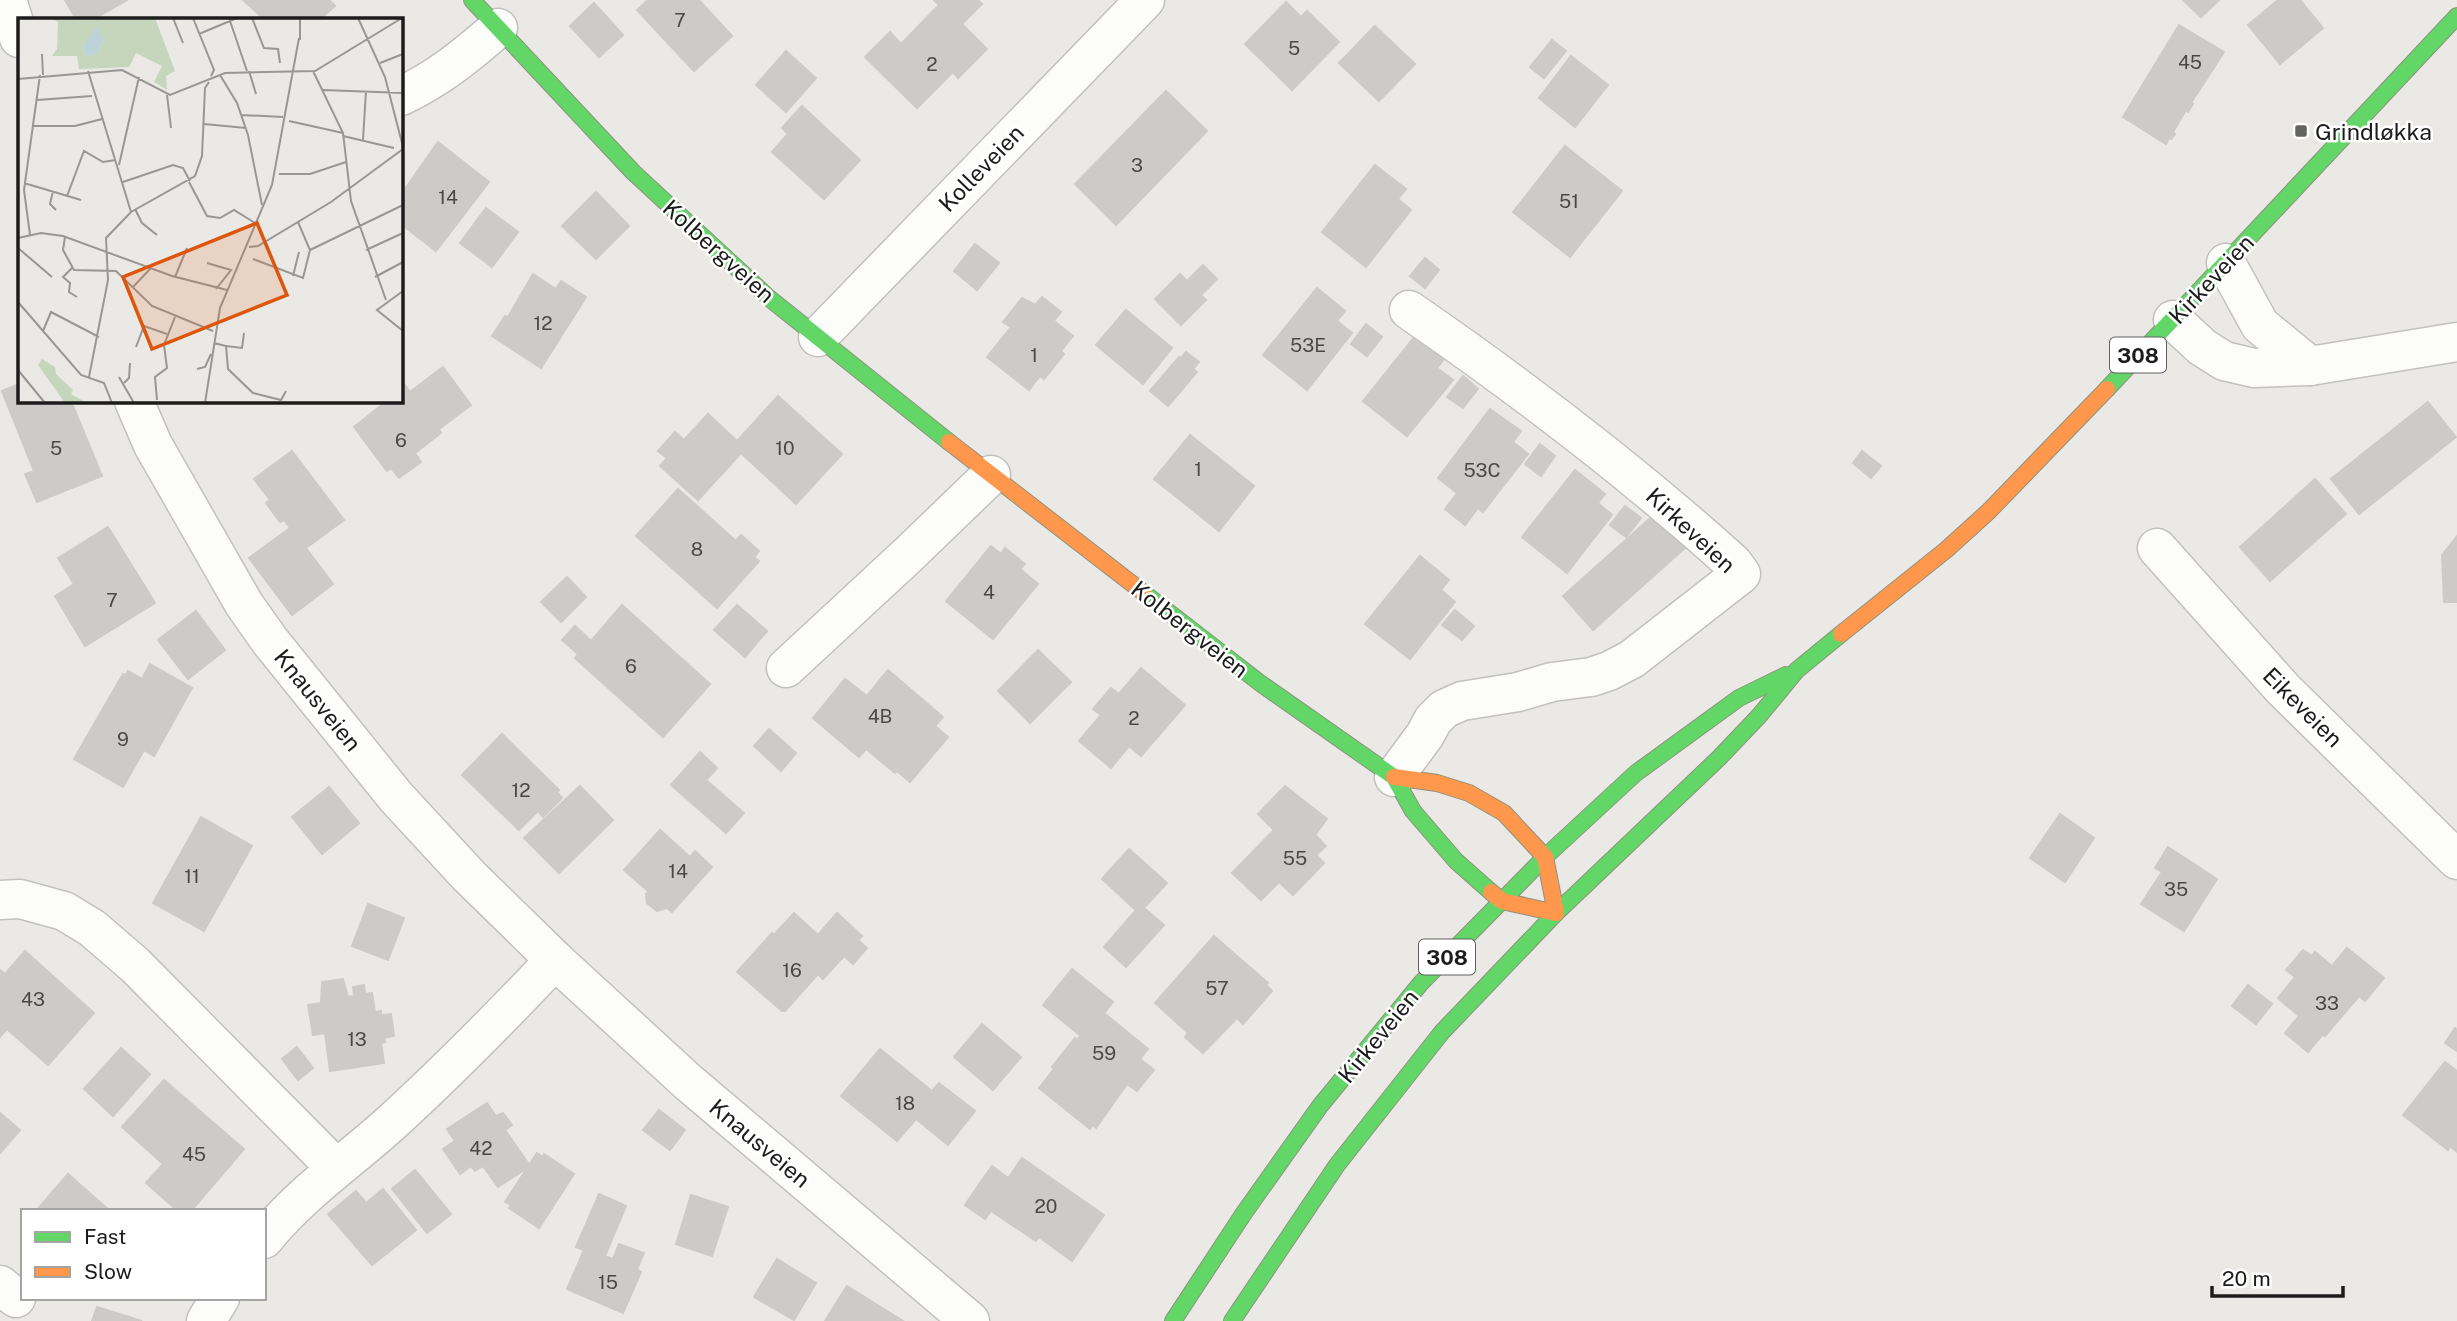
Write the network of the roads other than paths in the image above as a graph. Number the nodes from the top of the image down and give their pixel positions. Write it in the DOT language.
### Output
graph roads {
  1 [pos="6,0"];
  2 [pos="472,0"];
  3 [pos="1146,0"];
  4 [pos="2457,16"];
  5 [pos="498,28"];
  6 [pos="18,35"];
  7 [pos="402,96"];
  8 [pos="2226,263"];
  9 [pos="1409,310"];
  10 [pos="2173,320"];
  11 [pos="818,337"];
  12 [pos="2457,342"];
  13 [pos="2310,366"];
  14 [pos="134,402"];
  15 [pos="991,475"];
  16 [pos="2157,548"];
  17 [pos="786,668"];
  18 [pos="1797,670"];
  19 [pos="1394,777"];
  20 [pos="1545,857"];
  21 [pos="2457,860"];
  22 [pos="0,900"];
  23 [pos="1502,901"];
  24 [pos="1556,913"];
  25 [pos="555,960"];
  26 [pos="336,1168"];
  27 [pos="266,1236"];
  28 [pos="219,1300"];
  29 [pos="206,1321"];
  30 [pos="970,1321"];
  31 [pos="1173,1321"];
  32 [pos="1232,1321"];
  1 -- 6 [label="street"];
  2 -- 5 [label="main road, Kolbergveien"];
  3 -- 11 [label="street, Kolleveien"];
  4 -- 8 [label="main road, Kirkeveien / 308"];
  5 -- 7 [label="street"];
  5 -- 11 [label="main road, Kolbergveien"];
  8 -- 10 [label="main road, Kirkeveien / 308"];
  8 -- 13 [label="street"];
  9 -- 19 [label="street, Kirkeveien"];
  10 -- 13 [label="street"];
  10 -- 18 [label="main road, Kirkeveien / 308"];
  11 -- 15 [label="main road, Kolbergveien"];
  12 -- 13 [label="street"];
  14 -- 25 [label="street, Knausveien"];
  15 -- 17 [label="street"];
  15 -- 19 [label="main road, Kolbergveien"];
  16 -- 21 [label="street, Eikeveien"];
  18 -- 20 [label="main road, Kirkeveien / 308"];
  18 -- 24 [label="main road, Kirkeveien / 308"];
  19 -- 20 [label="main road, Kolbergveien"];
  19 -- 23 [label="main road, Kolbergveien"];
  20 -- 23 [label="main road, Kirkeveien / 308"];
  20 -- 24 [label="main road"];
  22 -- 26 [label="street"];
  23 -- 24 [label="main road, Kolbergveien"];
  23 -- 31 [label="main road, Kirkeveien / 308"];
  24 -- 32 [label="main road, Kirkeveien / 308"];
  25 -- 26 [label="street"];
  25 -- 30 [label="street, Knausveien"];
  26 -- 27 [label="street"];
  28 -- 29 [label="street"];
}
